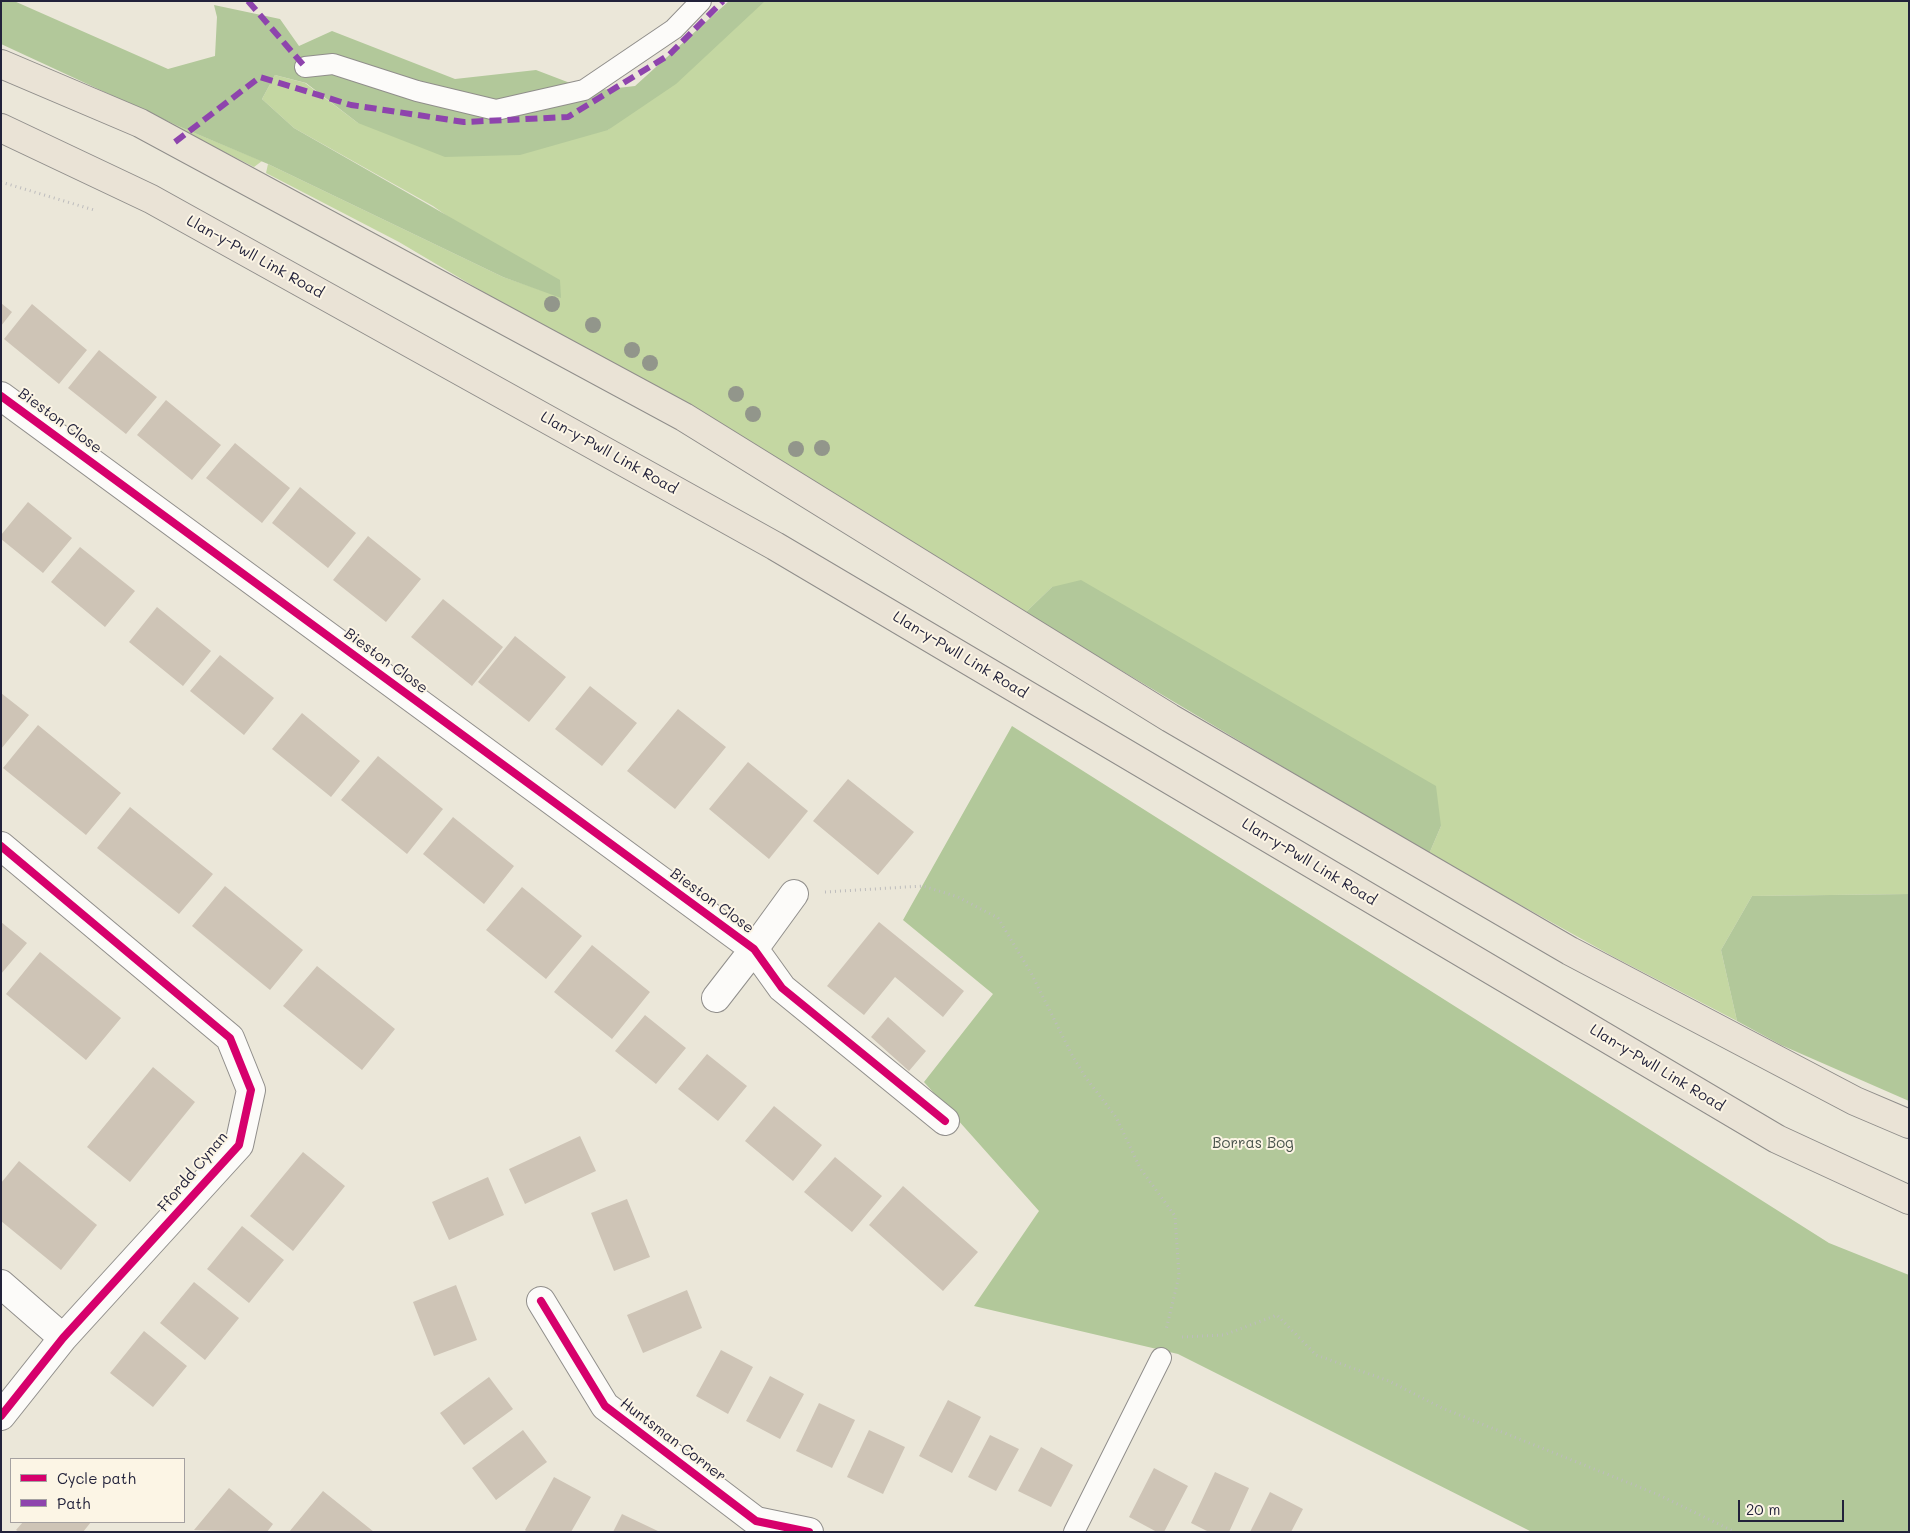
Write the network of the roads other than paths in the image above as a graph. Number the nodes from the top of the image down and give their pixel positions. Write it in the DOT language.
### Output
graph roads {
  1 [pos="702,1"];
  2 [pos="1,64"];
  3 [pos="305,67"];
  4 [pos="1,128"];
  5 [pos="1,396"];
  6 [pos="1,846"];
  7 [pos="794,894"];
  8 [pos="754,949"];
  9 [pos="716,998"];
  10 [pos="945,1121"];
  11 [pos="1909,1124"];
  12 [pos="1909,1200"];
  13 [pos="1,1284"];
  14 [pos="540,1300"];
  15 [pos="64,1338"];
  16 [pos="1161,1358"];
  17 [pos="1,1416"];
  18 [pos="809,1532"];
  19 [pos="1074,1532"];
  1 -- 3 [label="lane"];
  2 -- 11 [label="highway"];
  4 -- 12 [label="highway, Llan-y-Pwll Link Road"];
  5 -- 8 [label="street, Bieston Close"];
  6 -- 15 [label="street, Ffordd Cynan"];
  7 -- 8 [label="street, Bieston Close"];
  8 -- 9 [label="street, Bieston Close"];
  8 -- 10 [label="street, Bieston Close"];
  13 -- 15 [label="street"];
  14 -- 18 [label="street, Huntsman Corner"];
  15 -- 17 [label="street, Ffordd Cynan"];
  16 -- 19 [label="lane"];
}
